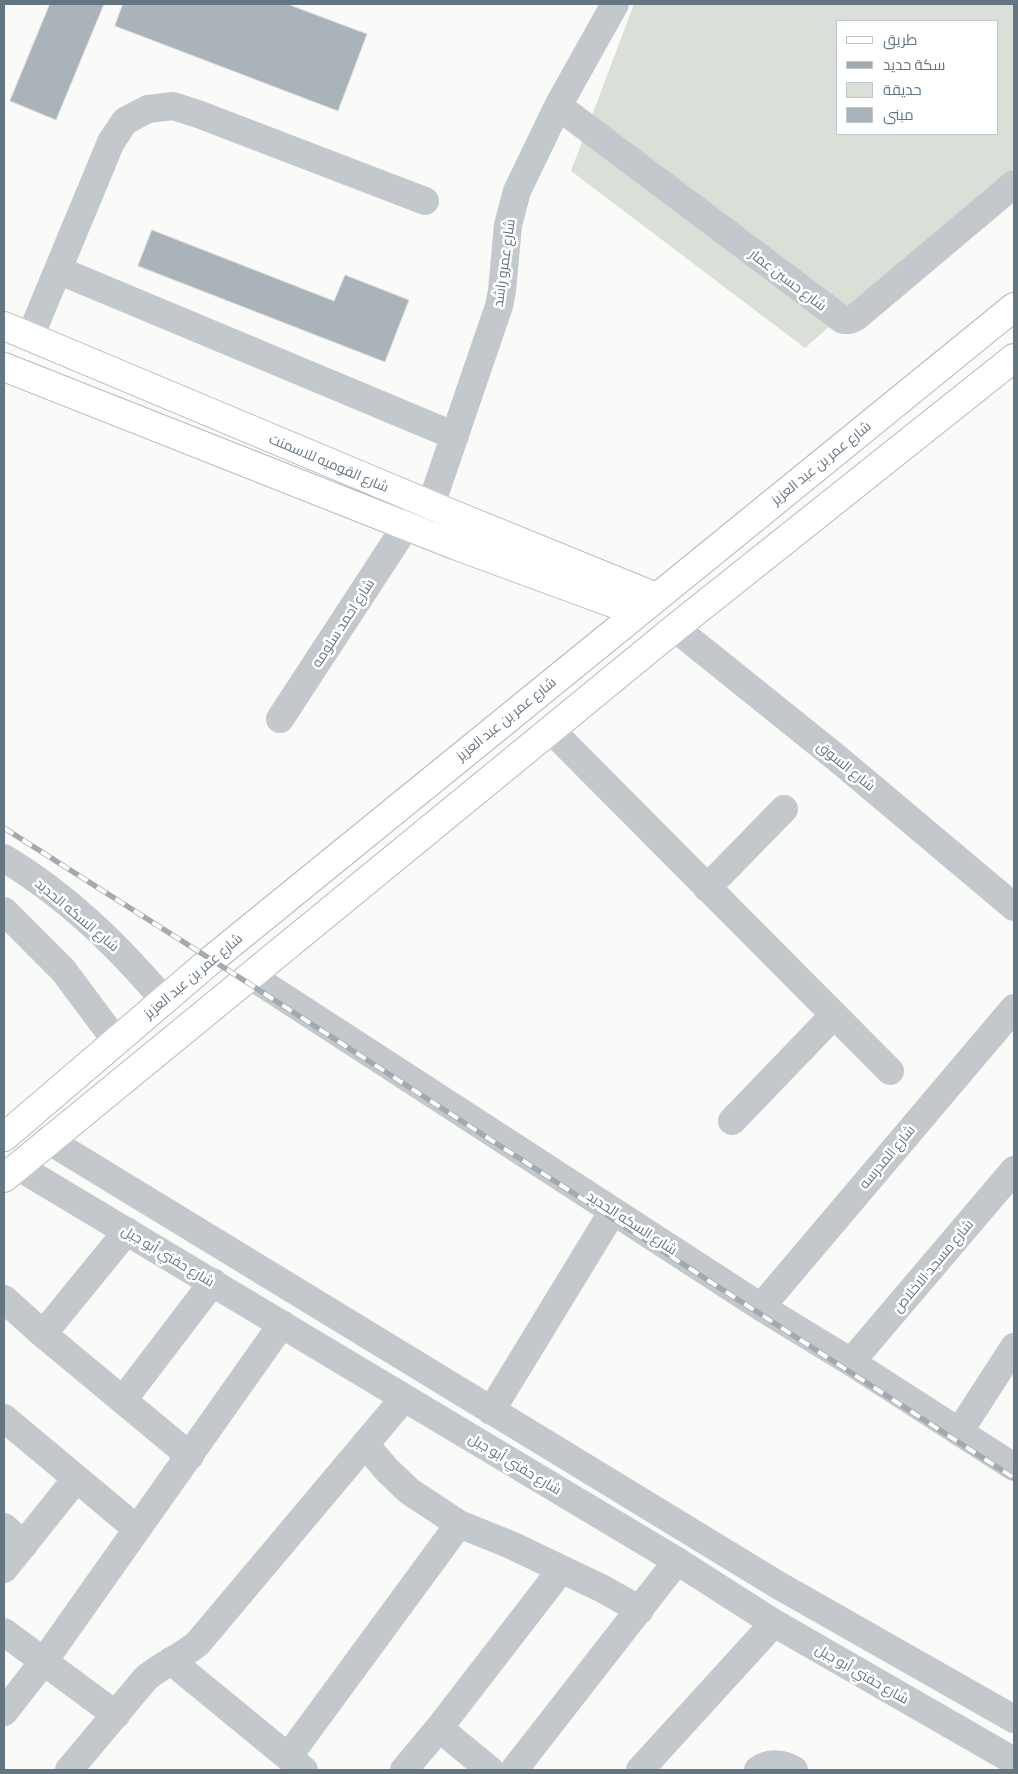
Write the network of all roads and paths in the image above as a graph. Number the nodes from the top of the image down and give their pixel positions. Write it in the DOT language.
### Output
graph roads {
  1 [pos="615,4"];
  2 [pos="558,106"];
  3 [pos="1014,184"];
  4 [pos="425,202"];
  5 [pos="58,270"];
  6 [pos="1014,307"];
  7 [pos="4,326"];
  8 [pos="30,337"];
  9 [pos="1014,358"];
  10 [pos="4,367"];
  11 [pos="456,436"];
  12 [pos="428,504"];
  13 [pos="406,526"];
  14 [pos="646,604"];
  15 [pos="675,628"];
  16 [pos="280,719"];
  17 [pos="551,730"];
  18 [pos="784,809"];
  19 [pos="4,858"];
  20 [pos="707,888"];
  21 [pos="1012,901"];
  22 [pos="4,911"];
  23 [pos="264,917"];
  24 [pos="288,945"];
  25 [pos="251,976"];
  26 [pos="164,1000"];
  27 [pos="1014,1008"];
  28 [pos="834,1015"];
  29 [pos="116,1041"];
  30 [pos="890,1071"];
  31 [pos="732,1121"];
  32 [pos="4,1137"];
  33 [pos="48,1140"];
  34 [pos="1014,1170"];
  35 [pos="11,1172"];
  36 [pos="613,1211"];
  37 [pos="127,1231"];
  38 [pos="212,1282"];
  39 [pos="4,1299"];
  40 [pos="761,1307"];
  41 [pos="282,1324"];
  42 [pos="43,1334"];
  43 [pos="1014,1347"];
  44 [pos="852,1362"];
  45 [pos="404,1398"];
  46 [pos="123,1400"];
  47 [pos="491,1411"];
  48 [pos="4,1418"];
  49 [pos="959,1432"];
  50 [pos="365,1444"];
  51 [pos="190,1456"];
  52 [pos="1014,1467"];
  53 [pos="76,1479"];
  54 [pos="459,1524"];
  55 [pos="4,1527"];
  56 [pos="137,1528"];
  57 [pos="24,1545"];
  58 [pos="677,1561"];
  59 [pos="4,1569"];
  60 [pos="561,1570"];
  61 [pos="640,1610"];
  62 [pos="774,1623"];
  63 [pos="4,1632"];
  64 [pos="44,1661"];
  65 [pos="171,1661"];
  66 [pos="4,1712"];
  67 [pos="116,1714"];
  68 [pos="1014,1719"];
  69 [pos="439,1728"];
  70 [pos="1014,1761"];
  71 [pos="296,1764"];
  72 [pos="69,1770"];
  73 [pos="404,1770"];
  74 [pos="490,1770"];
  75 [pos="514,1770"];
  76 [pos="640,1770"];
  77 [pos="758,1770"];
  78 [pos="794,1770"];
  1 -- 2 [label="street, شارع عمرو راشد"];
  2 -- 3 [label="street, شارع حسين عمار"];
  2 -- 11 [label="street, شارع عمرو راشد"];
  4 -- 5 [label="street"];
  5 -- 8 [label="street"];
  5 -- 11 [label="street"];
  6 -- 14 [label="main road, شارع عمر بن عبد العزيز"];
  7 -- 8 [label="main road, شارع القوميه للاسمنت"];
  8 -- 12 [label="main road, شارع القوميه للاسمنت"];
  9 -- 15 [label="main road"];
  10 -- 13 [label="main road, شارع القوميه للاسمنت"];
  11 -- 12 [label="street, شارع عمرو راشد"];
  12 -- 13 [label="street, شارع عمرو راشد"];
  12 -- 14 [label="main road, شارع القوميه للاسمنت"];
  13 -- 14 [label="main road, شارع القوميه للاسمنت"];
  13 -- 16 [label="street, شارع احمد سلومه"];
  14 -- 23 [label="main road, شارع عمر بن عبد العزيز"];
  15 -- 17 [label="main road"];
  15 -- 21 [label="street, شارع السوق"];
  17 -- 20 [label="street"];
  17 -- 24 [label="main road"];
  18 -- 20 [label="street"];
  19 -- 26 [label="street, شارع السكه الحديد"];
  20 -- 28 [label="street"];
  22 -- 29 [label="street"];
  23 -- 24 [label="main road"];
  23 -- 26 [label="main road, شارع عمر بن عبد العزيز"];
  24 -- 25 [label="main road"];
  25 -- 33 [label="main road"];
  25 -- 36 [label="street, شارع السكه الحديد"];
  26 -- 29 [label="main road, شارع عمر بن عبد العزيز"];
  27 -- 40 [label="street, شارع المدرسه"];
  28 -- 30 [label="street"];
  28 -- 31 [label="street"];
  29 -- 32 [label="main road, شارع عمر بن عبد العزيز"];
  33 -- 35 [label="main road"];
  33 -- 47 [label="street"];
  34 -- 44 [label="street, شارع مسجد الاخلاص"];
  35 -- 37 [label="street, شارع حفني أبو جبل"];
  36 -- 40 [label="street, شارع السكه الحديد"];
  36 -- 47 [label="street"];
  37 -- 38 [label="street, شارع حفني أبو جبل"];
  37 -- 42 [label="street"];
  38 -- 41 [label="street, شارع حفني أبو جبل"];
  38 -- 46 [label="street"];
  39 -- 42 [label="street"];
  40 -- 44 [label="street, شارع السكه الحديد"];
  41 -- 45 [label="street, شارع حفني أبو جبل"];
  41 -- 51 [label="street"];
  42 -- 46 [label="street"];
  43 -- 49 [label="street"];
  44 -- 49 [label="street, شارع السكه الحديد"];
  45 -- 50 [label="street"];
  45 -- 58 [label="street, شارع حفني أبو جبل"];
  46 -- 51 [label="street"];
  47 -- 68 [label="street"];
  48 -- 53 [label="street"];
  49 -- 52 [label="street, شارع السكه الحديد"];
  50 -- 54 [label="street"];
  50 -- 65 [label="street"];
  51 -- 56 [label="street"];
  53 -- 56 [label="street"];
  53 -- 57 [label="street"];
  54 -- 60 [label="street"];
  54 -- 71 [label="street"];
  55 -- 57 [label="street"];
  56 -- 64 [label="street"];
  57 -- 59 [label="street"];
  58 -- 61 [label="street"];
  58 -- 62 [label="street, شارع حفني أبو جبل"];
  60 -- 61 [label="street"];
  60 -- 69 [label="street"];
  61 -- 75 [label="street"];
  62 -- 70 [label="street, شارع حفني أبو جبل"];
  62 -- 76 [label="street"];
  63 -- 64 [label="street"];
  64 -- 66 [label="street"];
  64 -- 67 [label="street"];
  65 -- 67 [label="street"];
  65 -- 71 [label="street"];
  67 -- 72 [label="street"];
  69 -- 73 [label="street"];
  69 -- 74 [label="street"];
  77 -- 78 [label="street"];
}
